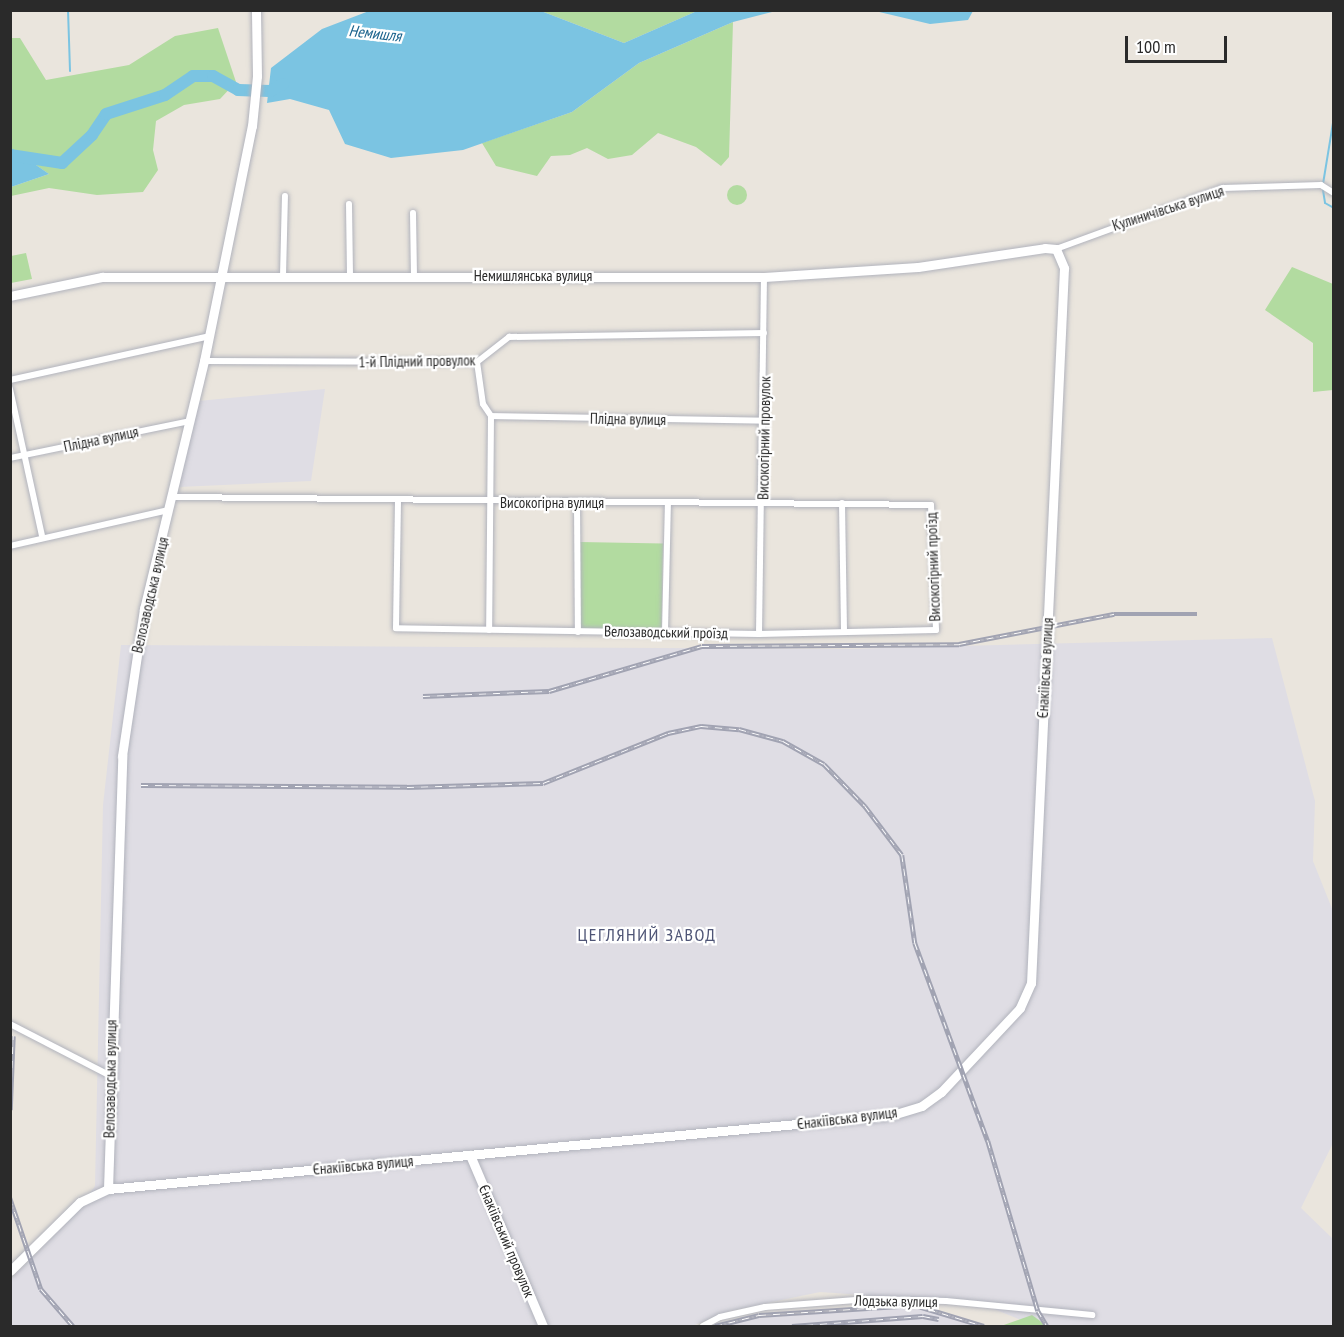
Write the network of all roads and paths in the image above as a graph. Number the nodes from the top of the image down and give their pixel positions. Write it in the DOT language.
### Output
graph roads {
  1 [pos="256,10"];
  2 [pos="1327,189"];
  3 [pos="285,196"];
  4 [pos="349,204"];
  5 [pos="413,213"];
  6 [pos="1056,249"];
  7 [pos="350,275"];
  8 [pos="222,276"];
  9 [pos="283,276"];
  10 [pos="414,276"];
  11 [pos="764,277"];
  12 [pos="10,296"];
  13 [pos="765,333"];
  14 [pos="210,336"];
  15 [pos="204,361"];
  16 [pos="477,362"];
  17 [pos="10,380"];
  18 [pos="10,389"];
  19 [pos="491,416"];
  20 [pos="191,421"];
  21 [pos="765,421"];
  22 [pos="23,455"];
  23 [pos="10,458"];
  24 [pos="173,497"];
  25 [pos="398,501"];
  26 [pos="490,503"];
  27 [pos="577,503"];
  28 [pos="842,503"];
  29 [pos="668,504"];
  30 [pos="764,504"];
  31 [pos="931,504"];
  32 [pos="170,510"];
  33 [pos="42,536"];
  34 [pos="10,546"];
  35 [pos="489,630"];
  36 [pos="843,630"];
  37 [pos="936,630"];
  38 [pos="578,632"];
  39 [pos="665,632"];
  40 [pos="759,634"];
  41 [pos="10,1024"];
  42 [pos="109,1075"];
  43 [pos="470,1155"];
  44 [pos="108,1189"];
  45 [pos="10,1270"];
  46 [pos="1092,1315"];
  47 [pos="543,1326"];
  48 [pos="702,1326"];
  1 -- 8 [label="street, Велозаводська вулиця"];
  2 -- 6 [label="street, Кулиничівська вулиця"];
  3 -- 9 [label="street"];
  4 -- 7 [label="street"];
  5 -- 10 [label="street"];
  6 -- 11 [label="street, Немишлянська вулиця"];
  6 -- 43 [label="street, Єнакіївська вулиця"];
  7 -- 9 [label="street, Немишлянська вулиця"];
  7 -- 10 [label="street, Немишлянська вулиця"];
  8 -- 9 [label="street, Немишлянська вулиця"];
  8 -- 12 [label="street, Немишлянська вулиця"];
  8 -- 14 [label="street, Велозаводська вулиця"];
  10 -- 11 [label="street, Немишлянська вулиця"];
  11 -- 13 [label="street, Високогірний провулок"];
  13 -- 16 [label="street, 1-й Плідний провулок"];
  13 -- 21 [label="street, Високогірний провулок"];
  14 -- 15 [label="street, Велозаводська вулиця"];
  14 -- 17 [label="street"];
  15 -- 16 [label="street, 1-й Плідний провулок"];
  15 -- 20 [label="street, Велозаводська вулиця"];
  16 -- 19 [label="street"];
  18 -- 22 [label="street"];
  19 -- 21 [label="street, Плідна вулиця"];
  19 -- 26 [label="street"];
  20 -- 22 [label="street, Плідна вулиця"];
  20 -- 24 [label="street, Велозаводська вулиця"];
  21 -- 30 [label="street, Високогірний провулок"];
  22 -- 23 [label="street, Плідна вулиця"];
  22 -- 33 [label="street"];
  24 -- 25 [label="street, Високогірна вулиця"];
  24 -- 32 [label="street, Велозаводська вулиця"];
  25 -- 26 [label="street, Високогірна вулиця"];
  25 -- 35 [label="street, Велозаводський проїзд"];
  26 -- 27 [label="street, Високогірна вулиця"];
  26 -- 35 [label="street"];
  27 -- 29 [label="street, Високогірна вулиця"];
  27 -- 38 [label="street"];
  28 -- 30 [label="street, Високогірна вулиця"];
  28 -- 31 [label="street, Високогірна вулиця"];
  28 -- 36 [label="street"];
  29 -- 30 [label="street, Високогірна вулиця"];
  29 -- 39 [label="street"];
  30 -- 40 [label="street, Високогірний провулок"];
  31 -- 37 [label="street, Високогірний проїзд"];
  32 -- 33 [label="street"];
  32 -- 42 [label="street, Велозаводська вулиця"];
  33 -- 34 [label="street"];
  35 -- 38 [label="street, Велозаводський проїзд"];
  36 -- 37 [label="street, Велозаводський проїзд"];
  36 -- 40 [label="street, Велозаводський проїзд"];
  38 -- 39 [label="street, Велозаводський проїзд"];
  39 -- 40 [label="street, Велозаводський проїзд"];
  41 -- 42 [label="street"];
  42 -- 44 [label="street, Велозаводська вулиця"];
  43 -- 44 [label="street, Єнакіївська вулиця"];
  43 -- 47 [label="street, Єнакіївський провулок"];
  44 -- 45 [label="street, Єнакіївська вулиця"];
  46 -- 48 [label="street, Лодзька вулиця"];
}
